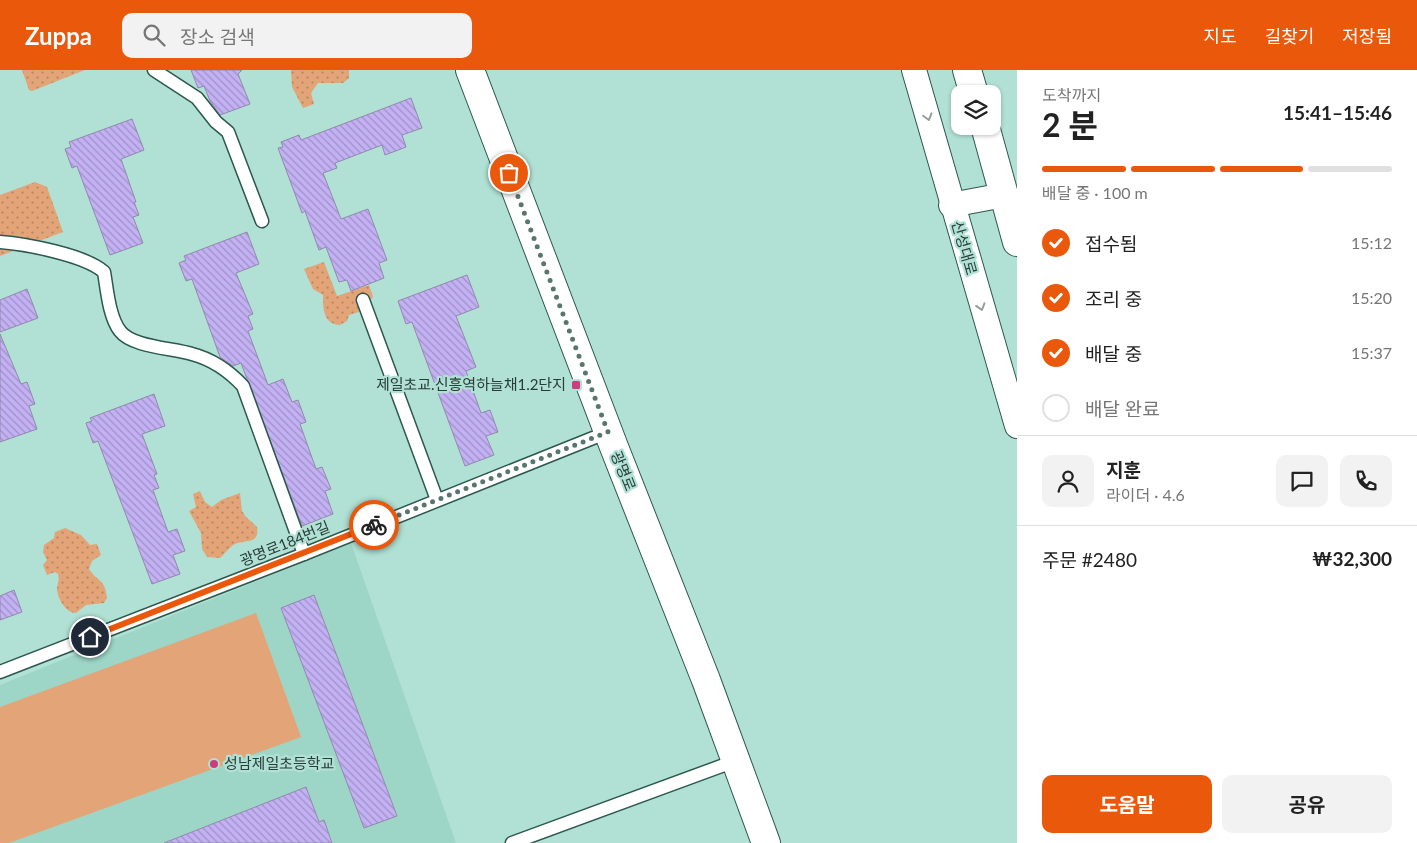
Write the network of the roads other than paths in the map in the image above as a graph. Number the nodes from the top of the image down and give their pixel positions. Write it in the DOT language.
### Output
graph roads {
  1 [pos="154,70"];
  2 [pos="470,70"];
  3 [pos="914,70"];
  4 [pos="967,70"];
  5 [pos="971,85"];
  6 [pos="987,135"];
  7 [pos="1004,195"];
  8 [pos="952,205"];
  9 [pos="262,220"];
  10 [pos="0,242"];
  11 [pos="1017,242"];
  12 [pos="363,300"];
  13 [pos="1017,426"];
  14 [pos="608,432"];
  15 [pos="436,500"];
  16 [pos="304,554"];
  17 [pos="0,672"];
  18 [pos="735,761"];
  19 [pos="512,843"];
  20 [pos="766,843"];
  1 -- 9 [label="lane"];
  2 -- 14 [label="main road, 광명로"];
  3 -- 8 [label="street, 산성대로, one-way"];
  4 -- 5 [label="main road"];
  6 -- 7 [label="main road"];
  7 -- 8 [label="street"];
  7 -- 11 [label="main road"];
  8 -- 13 [label="street, 산성대로, one-way"];
  10 -- 16 [label="lane"];
  12 -- 15 [label="lane"];
  14 -- 15 [label="lane, 광명로184번길"];
  14 -- 18 [label="main road, 광명로"];
  15 -- 16 [label="lane, 광명로184번길"];
  16 -- 17 [label="lane, 광명로184번길"];
  18 -- 19 [label="lane"];
  18 -- 20 [label="main road, 광명로"];
}
